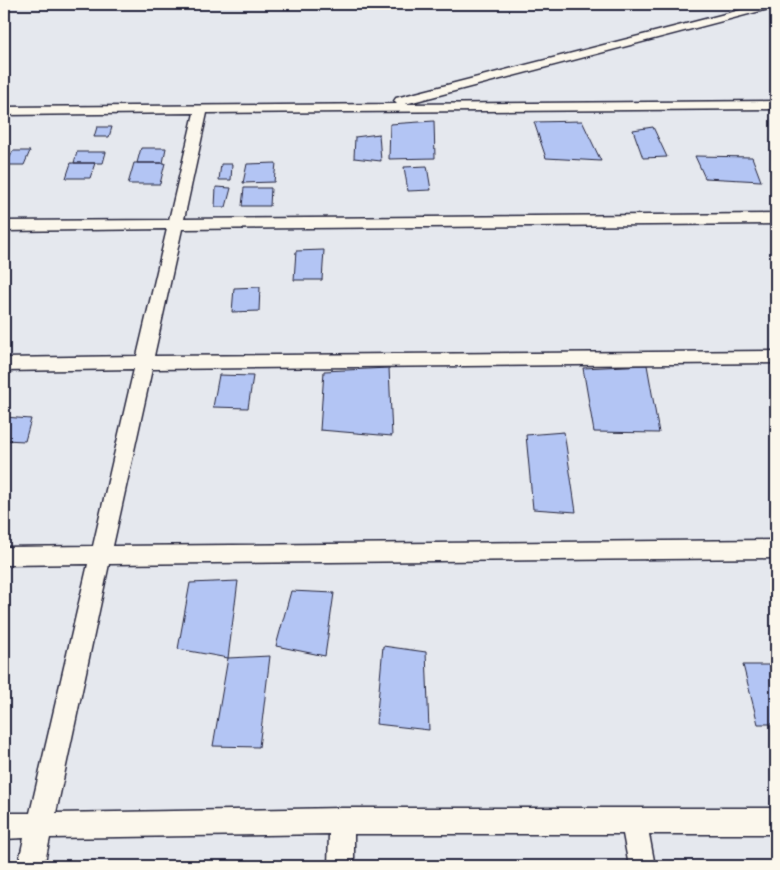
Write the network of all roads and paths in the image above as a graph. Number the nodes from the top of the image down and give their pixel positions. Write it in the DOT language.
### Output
graph roads {
  1 [pos="776,4"];
  2 [pos="776,105"];
  3 [pos="373,109"];
  4 [pos="201,110"];
  5 [pos="4,112"];
  6 [pos="776,219"];
  7 [pos="175,224"];
  8 [pos="4,226"];
  9 [pos="776,357"];
  10 [pos="144,363"];
  11 [pos="4,364"];
  12 [pos="776,548"];
  13 [pos="4,556"];
  14 [pos="101,556"];
  15 [pos="342,820"];
  16 [pos="634,821"];
  17 [pos="776,821"];
  18 [pos="4,826"];
  19 [pos="40,826"];
  20 [pos="31,866"];
  21 [pos="341,866"];
  22 [pos="642,866"];
  1 -- 3 [label="street"];
  2 -- 3 [label="street"];
  3 -- 4 [label="street"];
  4 -- 5 [label="street"];
  4 -- 7 [label="street"];
  6 -- 7 [label="street"];
  7 -- 8 [label="street"];
  7 -- 10 [label="street"];
  9 -- 10 [label="street"];
  10 -- 11 [label="street"];
  10 -- 14 [label="street"];
  12 -- 14 [label="street"];
  13 -- 14 [label="street"];
  14 -- 19 [label="street"];
  15 -- 16 [label="street"];
  15 -- 19 [label="street"];
  15 -- 21 [label="street"];
  16 -- 17 [label="street"];
  16 -- 22 [label="street"];
  18 -- 19 [label="street"];
  19 -- 20 [label="street"];
}
